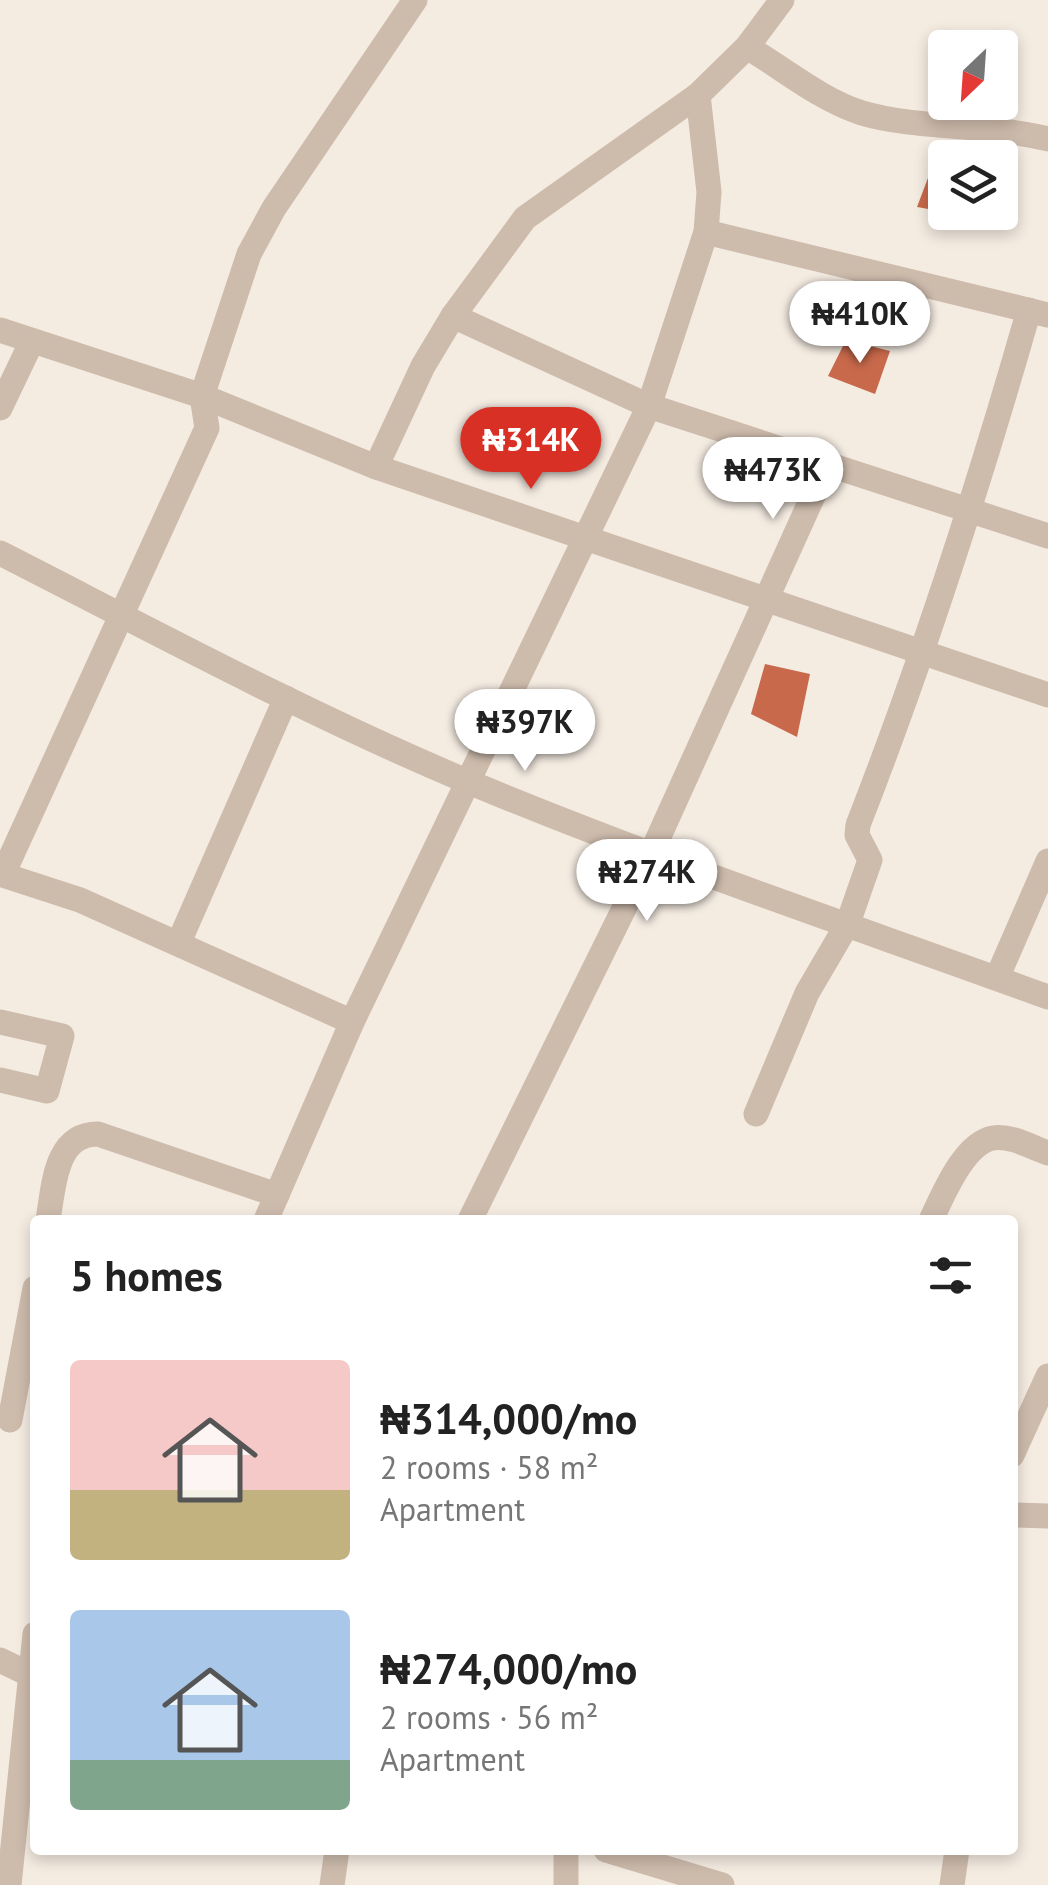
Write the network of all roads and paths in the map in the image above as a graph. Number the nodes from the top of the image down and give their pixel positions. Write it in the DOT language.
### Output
graph roads {
  1 [pos="416,0"];
  2 [pos="782,0"];
  3 [pos="747,47"];
  4 [pos="698,95"];
  5 [pos="1048,138"];
  6 [pos="706,232"];
  7 [pos="1039,313"];
  8 [pos="453,316"];
  9 [pos="0,330"];
  10 [pos="32,341"];
  11 [pos="202,396"];
  12 [pos="649,406"];
  13 [pos="0,408"];
  14 [pos="827,465"];
  15 [pos="376,467"];
  16 [pos="972,512"];
  17 [pos="1048,536"];
  18 [pos="587,540"];
  19 [pos="0,553"];
  20 [pos="769,601"];
  21 [pos="123,616"];
  22 [pos="925,654"];
  23 [pos="1048,695"];
  24 [pos="286,698"];
  25 [pos="468,782"];
  26 [pos="651,854"];
  27 [pos="1048,861"];
  28 [pos="1,874"];
  29 [pos="848,924"];
  30 [pos="179,942"];
  31 [pos="997,978"];
  32 [pos="1048,997"];
  33 [pos="0,1022"];
  34 [pos="352,1022"];
  35 [pos="0,1080"];
  36 [pos="756,1114"];
  37 [pos="1048,1153"];
  38 [pos="277,1195"];
  39 [pos="49,1215"];
  40 [pos="268,1215"];
  41 [pos="472,1215"];
  42 [pos="934,1215"];
  43 [pos="30,1321"];
  44 [pos="1048,1376"];
  45 [pos="15,1420"];
  46 [pos="1018,1442"];
  47 [pos="1018,1515"];
  48 [pos="1048,1516"];
  49 [pos="0,1660"];
  50 [pos="30,1675"];
  51 [pos="30,1702"];
  52 [pos="336,1855"];
  53 [pos="566,1855"];
  54 [pos="623,1855"];
  55 [pos="956,1855"];
  56 [pos="9,1885"];
  57 [pos="332,1885"];
  58 [pos="566,1885"];
  59 [pos="722,1885"];
  60 [pos="952,1885"];
  1 -- 11 [label="street"];
  2 -- 3 [label="street"];
  3 -- 4 [label="street"];
  3 -- 5 [label="street"];
  4 -- 6 [label="street"];
  4 -- 8 [label="street"];
  6 -- 7 [label="street"];
  6 -- 12 [label="street"];
  7 -- 16 [label="street"];
  8 -- 12 [label="street"];
  8 -- 15 [label="street"];
  9 -- 10 [label="street"];
  10 -- 11 [label="street"];
  10 -- 13 [label="street"];
  11 -- 15 [label="street"];
  11 -- 21 [label="street"];
  12 -- 14 [label="street"];
  12 -- 18 [label="street"];
  14 -- 16 [label="street"];
  14 -- 20 [label="street"];
  15 -- 18 [label="street"];
  16 -- 17 [label="street"];
  16 -- 22 [label="street"];
  18 -- 20 [label="street"];
  18 -- 25 [label="street"];
  19 -- 21 [label="street"];
  20 -- 22 [label="street"];
  20 -- 26 [label="street"];
  21 -- 24 [label="street"];
  21 -- 28 [label="street"];
  22 -- 23 [label="street"];
  22 -- 29 [label="street"];
  24 -- 25 [label="street"];
  24 -- 30 [label="street"];
  25 -- 26 [label="street"];
  25 -- 34 [label="street"];
  26 -- 29 [label="street"];
  26 -- 41 [label="street"];
  27 -- 31 [label="street"];
  28 -- 30 [label="street"];
  29 -- 31 [label="street"];
  29 -- 36 [label="street"];
  30 -- 34 [label="street"];
  31 -- 32 [label="street"];
  33 -- 35 [label="street"];
  34 -- 38 [label="street"];
  37 -- 42 [label="street"];
  38 -- 39 [label="street"];
  38 -- 40 [label="street"];
  43 -- 45 [label="street"];
  44 -- 46 [label="street"];
  47 -- 48 [label="street"];
  49 -- 50 [label="street"];
  51 -- 56 [label="street"];
  52 -- 57 [label="street"];
  53 -- 58 [label="street"];
  54 -- 59 [label="street"];
  55 -- 60 [label="street"];
}
